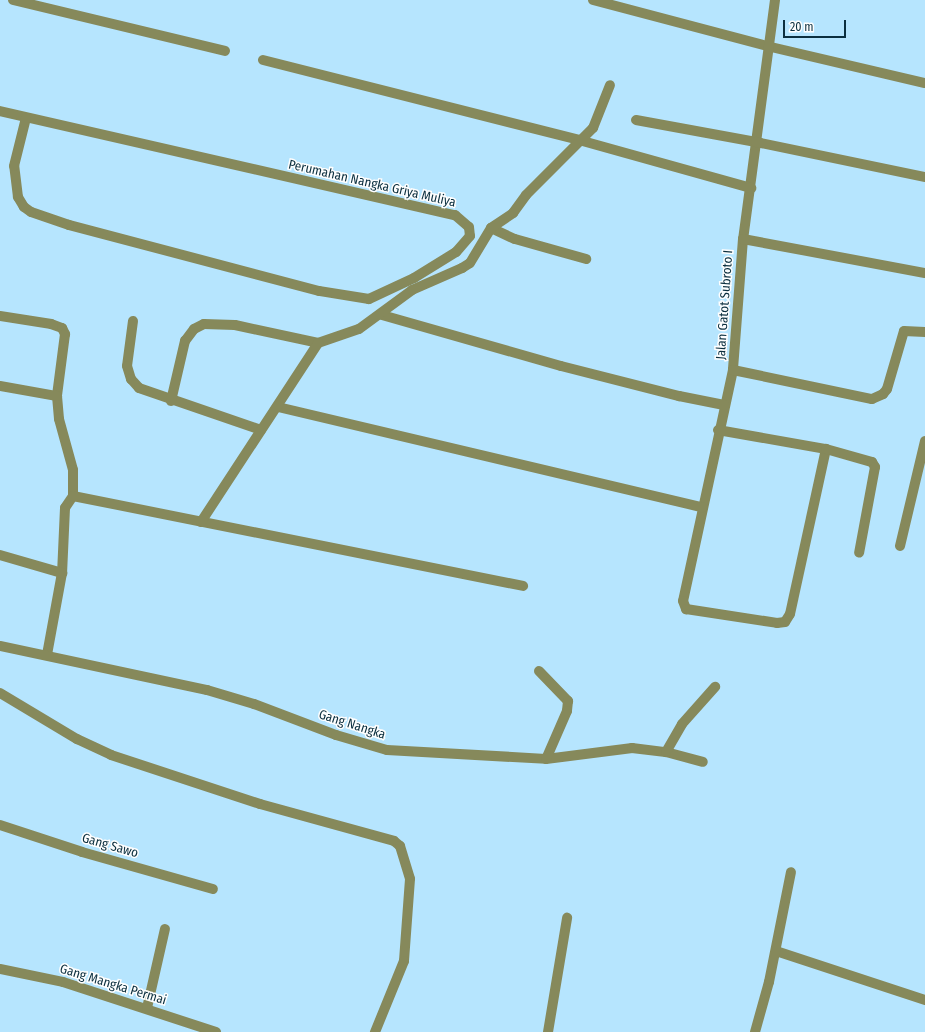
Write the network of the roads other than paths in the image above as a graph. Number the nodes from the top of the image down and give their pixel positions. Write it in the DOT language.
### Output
graph roads {
  1 [pos="13,0"];
  2 [pos="593,0"];
  3 [pos="775,0"];
  4 [pos="771,47"];
  5 [pos="225,51"];
  6 [pos="263,60"];
  7 [pos="925,83"];
  8 [pos="610,84"];
  9 [pos="0,111"];
  10 [pos="26,118"];
  11 [pos="636,120"];
  12 [pos="579,140"];
  13 [pos="756,142"];
  14 [pos="925,177"];
  15 [pos="751,188"];
  16 [pos="491,228"];
  17 [pos="743,239"];
  18 [pos="586,259"];
  19 [pos="925,273"];
  20 [pos="382,315"];
  21 [pos="0,316"];
  22 [pos="132,321"];
  23 [pos="925,332"];
  24 [pos="318,343"];
  25 [pos="733,370"];
  26 [pos="0,386"];
  27 [pos="57,396"];
  28 [pos="171,401"];
  29 [pos="724,404"];
  30 [pos="278,407"];
  31 [pos="261,430"];
  32 [pos="718,430"];
  33 [pos="925,441"];
  34 [pos="826,449"];
  35 [pos="73,496"];
  36 [pos="702,507"];
  37 [pos="201,522"];
  38 [pos="900,546"];
  39 [pos="859,553"];
  40 [pos="0,555"];
  41 [pos="62,573"];
  42 [pos="523,586"];
  43 [pos="0,646"];
  44 [pos="47,655"];
  45 [pos="539,671"];
  46 [pos="715,687"];
  47 [pos="0,693"];
  48 [pos="666,752"];
  49 [pos="546,759"];
  50 [pos="703,762"];
  51 [pos="0,825"];
  52 [pos="791,872"];
  53 [pos="213,889"];
  54 [pos="567,918"];
  55 [pos="165,929"];
  56 [pos="776,951"];
  57 [pos="0,969"];
  58 [pos="925,1000"];
  59 [pos="147,1008"];
  60 [pos="216,1032"];
  61 [pos="375,1032"];
  62 [pos="548,1032"];
  63 [pos="755,1032"];
  1 -- 5 [label="street"];
  2 -- 4 [label="street"];
  3 -- 4 [label="street, Jalan Gatot Subroto I"];
  4 -- 7 [label="street"];
  4 -- 13 [label="street, Jalan Gatot Subroto I"];
  6 -- 12 [label="street"];
  8 -- 12 [label="street"];
  9 -- 10 [label="street, Perumahan Nangka Griya Muliya"];
  10 -- 10 [label="street, Perumahan Nangka Griya Muliya"];
  11 -- 13 [label="street"];
  12 -- 15 [label="street"];
  12 -- 16 [label="street"];
  13 -- 14 [label="street"];
  13 -- 15 [label="street, Jalan Gatot Subroto I"];
  15 -- 17 [label="street, Jalan Gatot Subroto I"];
  16 -- 18 [label="street"];
  16 -- 20 [label="street"];
  17 -- 19 [label="street"];
  17 -- 25 [label="street, Jalan Gatot Subroto I"];
  20 -- 24 [label="street"];
  20 -- 29 [label="street"];
  21 -- 27 [label="street"];
  22 -- 28 [label="street"];
  23 -- 25 [label="street"];
  24 -- 28 [label="street"];
  24 -- 30 [label="street"];
  25 -- 29 [label="street, Jalan Gatot Subroto I"];
  26 -- 27 [label="street"];
  27 -- 35 [label="street"];
  28 -- 31 [label="street"];
  29 -- 32 [label="street, Jalan Gatot Subroto I"];
  30 -- 31 [label="street"];
  30 -- 36 [label="street"];
  31 -- 37 [label="street"];
  32 -- 34 [label="street"];
  32 -- 36 [label="street, Jalan Gatot Subroto I"];
  33 -- 38 [label="street"];
  34 -- 36 [label="street, Jalan Gatot Subroto I"];
  34 -- 39 [label="street"];
  35 -- 37 [label="street"];
  35 -- 41 [label="street"];
  37 -- 42 [label="street"];
  40 -- 41 [label="street"];
  41 -- 44 [label="street"];
  43 -- 44 [label="street, Gang Nangka"];
  44 -- 49 [label="street, Gang Nangka"];
  45 -- 49 [label="street"];
  46 -- 48 [label="street"];
  47 -- 61 [label="street"];
  48 -- 49 [label="street, Gang Nangka"];
  48 -- 50 [label="street, Gang Nangka"];
  51 -- 53 [label="street, Gang Sawo"];
  52 -- 56 [label="street"];
  54 -- 62 [label="street"];
  55 -- 59 [label="street"];
  56 -- 58 [label="street"];
  56 -- 63 [label="street"];
  57 -- 59 [label="street, Gang Mangka Permai"];
  59 -- 60 [label="street, Gang Mangka Permai"];
}
